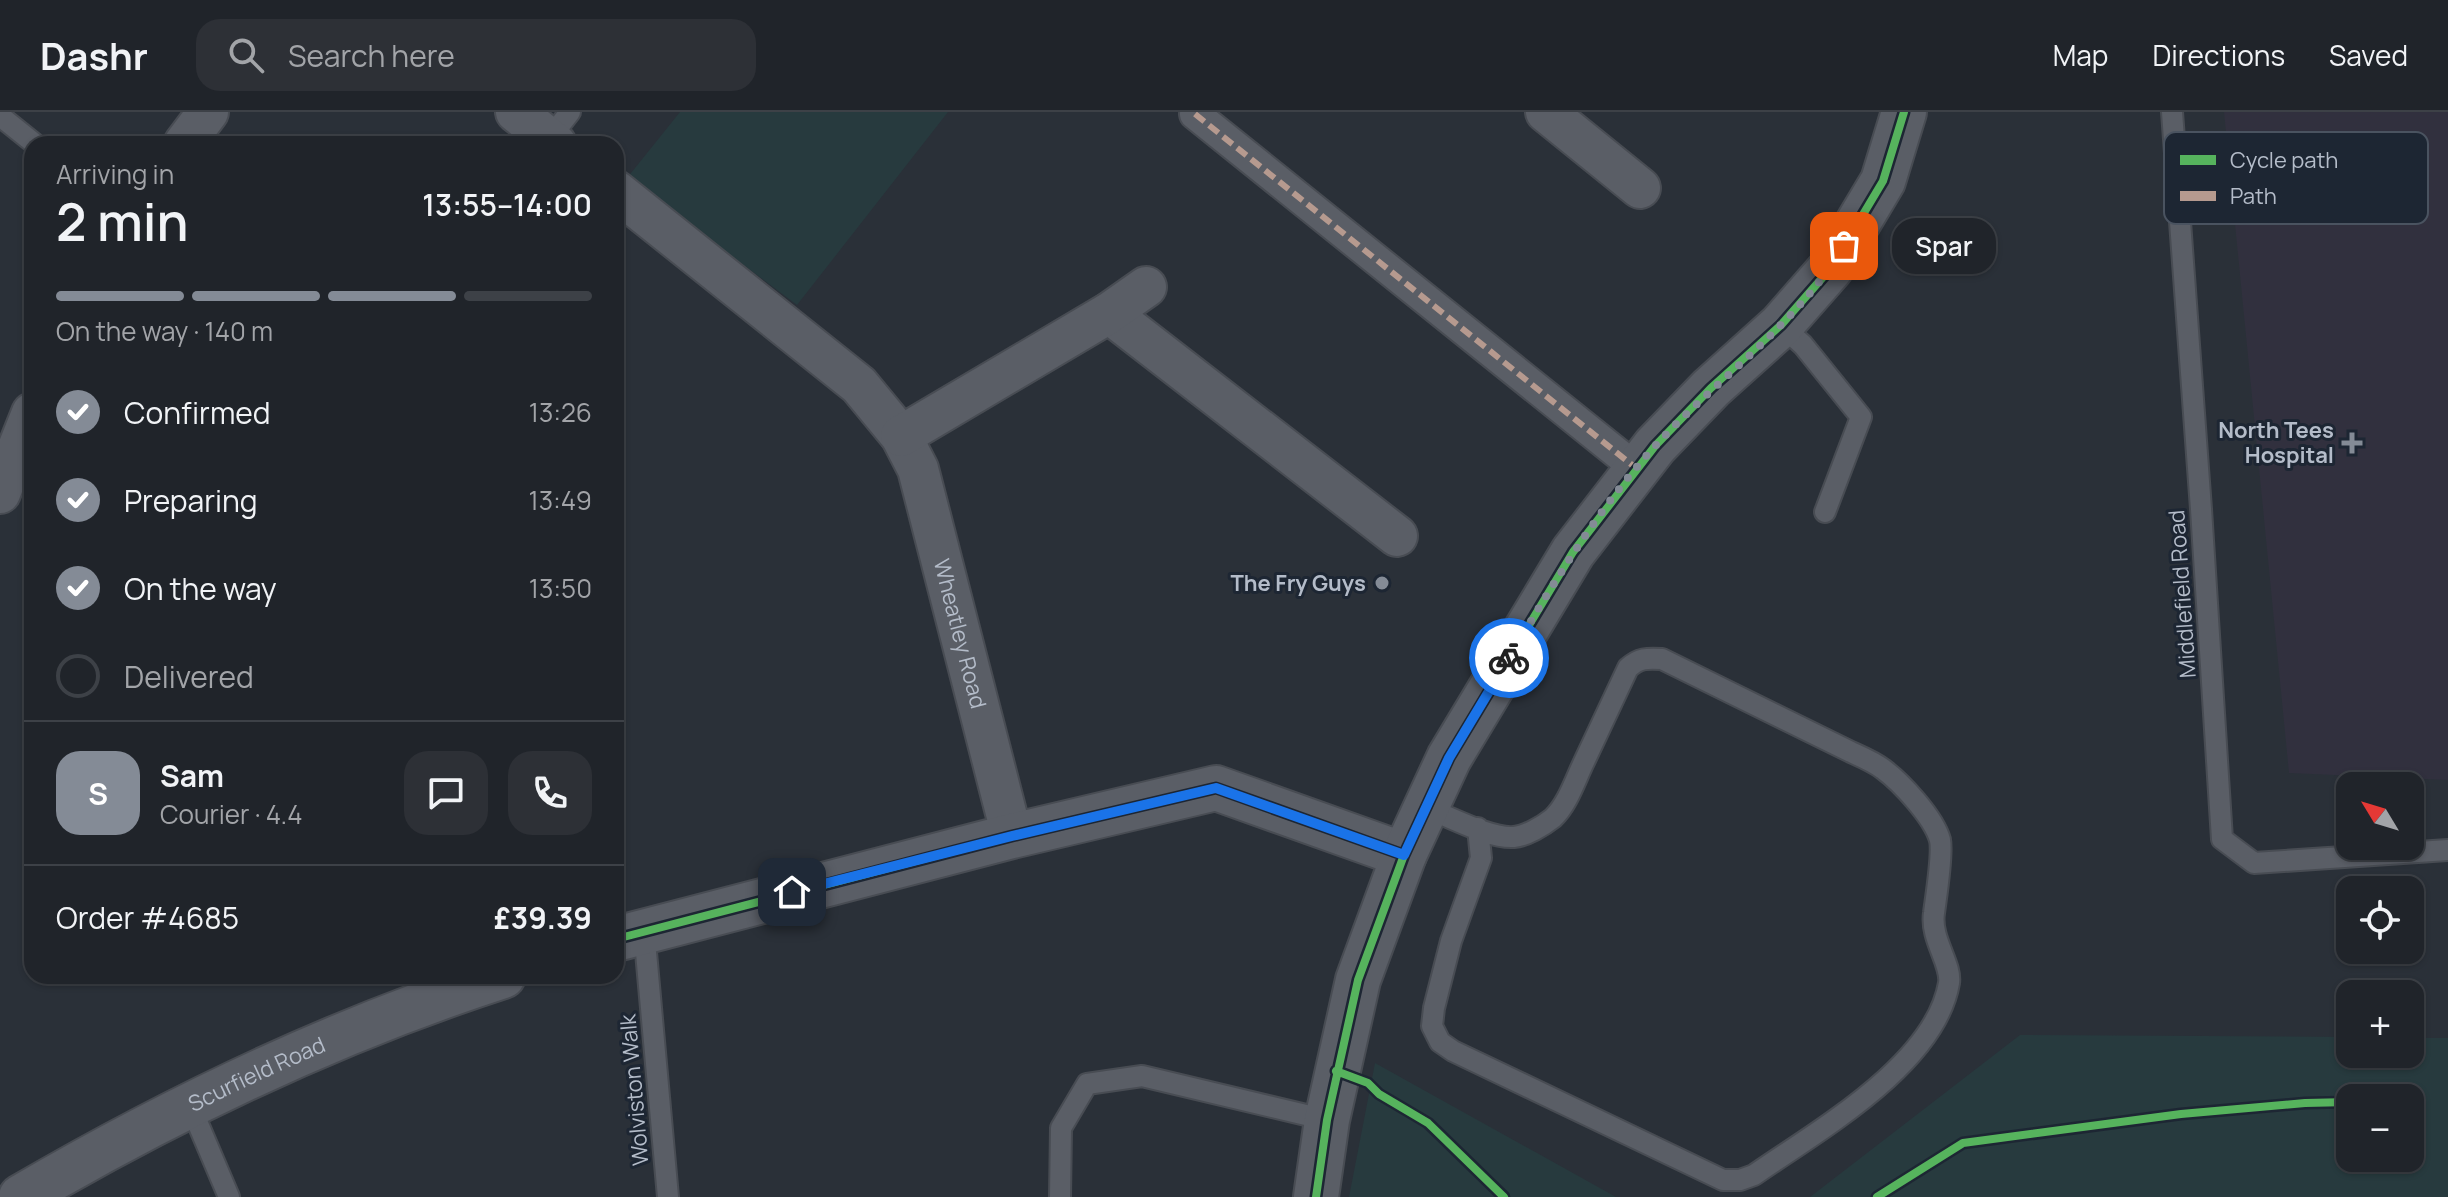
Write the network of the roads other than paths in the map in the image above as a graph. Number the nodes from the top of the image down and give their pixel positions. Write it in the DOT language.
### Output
graph roads {
  1 [pos="208,112"];
  2 [pos="516,112"];
  3 [pos="1546,112"];
  4 [pos="1904,112"];
  5 [pos="2172,112"];
  6 [pos="1195,114"];
  7 [pos="0,116"];
  8 [pos="558,132"];
  9 [pos="2173,132"];
  10 [pos="25,136"];
  11 [pos="190,136"];
  12 [pos="1640,188"];
  13 [pos="624,197"];
  14 [pos="2180,224"];
  15 [pos="1146,287"];
  16 [pos="1109,313"];
  17 [pos="1781,325"];
  18 [pos="24,424"];
  19 [pos="901,436"];
  20 [pos="8,447"];
  21 [pos="1637,469"];
  22 [pos="0,493"];
  23 [pos="1825,512"];
  24 [pos="1397,536"];
  25 [pos="1426,808"];
  26 [pos="1478,828"];
  27 [pos="1012,836"];
  28 [pos="2448,850"];
  29 [pos="1404,855"];
  30 [pos="630,935"];
  31 [pos="471,984"];
  32 [pos="190,1105"];
  33 [pos="1327,1120"];
  34 [pos="21,1197"];
  35 [pos="229,1197"];
  36 [pos="668,1197"];
  37 [pos="1060,1197"];
  38 [pos="1316,1197"];
  1 -- 11 [label="street"];
  2 -- 8 [label="street"];
  3 -- 12 [label="street"];
  4 -- 17 [label="street"];
  5 -- 9 [label="lane, Middlefield Road"];
  6 -- 21 [label="street"];
  7 -- 10 [label="lane"];
  13 -- 19 [label="street, Wheatley Road"];
  14 -- 28 [label="lane, Middlefield Road"];
  15 -- 16 [label="street"];
  16 -- 19 [label="street"];
  16 -- 24 [label="street"];
  17 -- 21 [label="street"];
  17 -- 23 [label="lane"];
  18 -- 20 [label="street"];
  19 -- 27 [label="street, Wheatley Road"];
  20 -- 22 [label="street"];
  21 -- 25 [label="street"];
  25 -- 26 [label="lane"];
  25 -- 29 [label="street"];
  26 -- 26 [label="lane"];
  27 -- 29 [label="street"];
  27 -- 30 [label="street"];
  29 -- 33 [label="street"];
  30 -- 36 [label="lane, Wolviston Walk"];
  31 -- 32 [label="street, Scurfield Road"];
  32 -- 34 [label="street, Scurfield Road"];
  32 -- 35 [label="lane"];
  33 -- 37 [label="lane"];
  33 -- 38 [label="street"];
}
